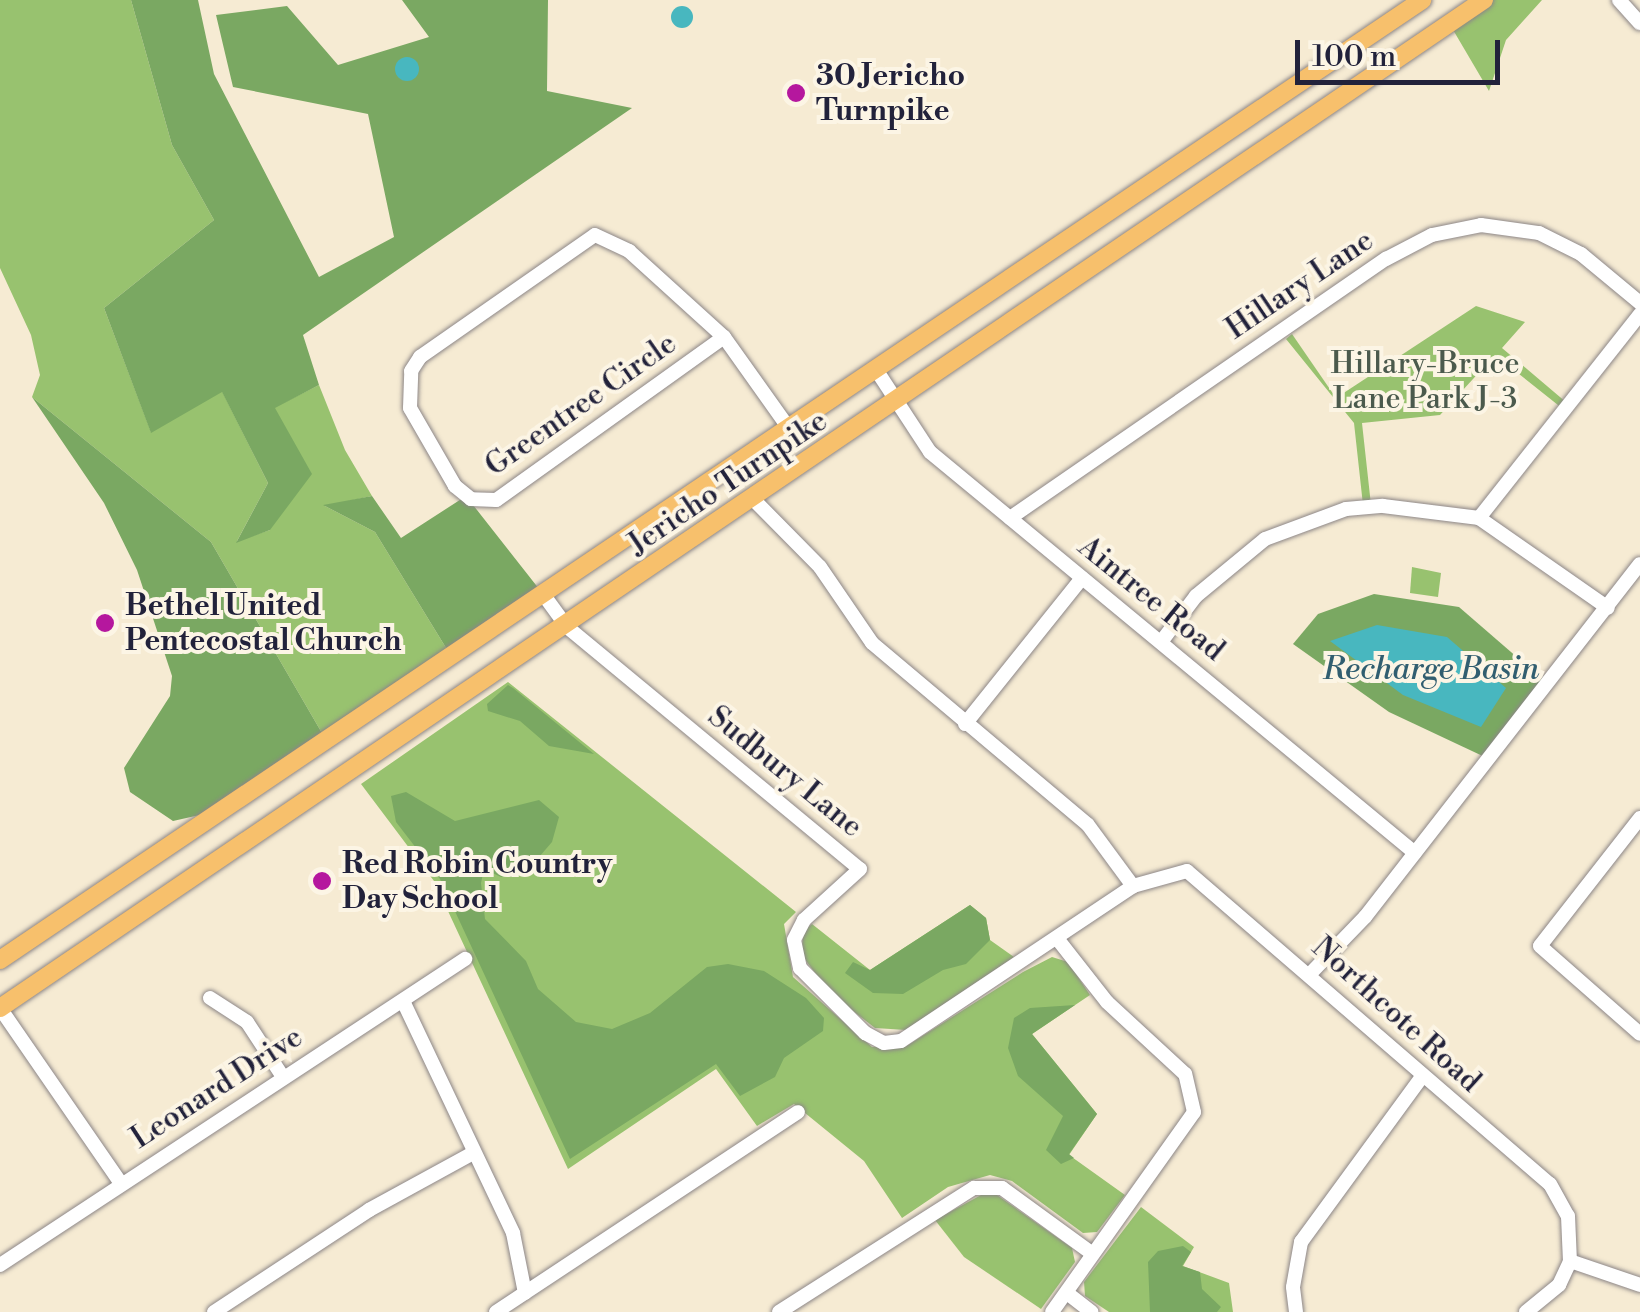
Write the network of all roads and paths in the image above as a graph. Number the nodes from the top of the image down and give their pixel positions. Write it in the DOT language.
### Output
graph roads {
  1 [pos="1422,0"];
  2 [pos="1484,0"];
  3 [pos="1618,0"];
  4 [pos="1640,23"];
  5 [pos="1640,303"];
  6 [pos="1640,314"];
  7 [pos="724,336"];
  8 [pos="874,368"];
  9 [pos="898,400"];
  10 [pos="788,427"];
  11 [pos="753,498"];
  12 [pos="1010,518"];
  13 [pos="1478,518"];
  14 [pos="1640,564"];
  15 [pos="1082,578"];
  16 [pos="543,594"];
  17 [pos="1608,608"];
  18 [pos="566,626"];
  19 [pos="1161,642"];
  20 [pos="965,724"];
  21 [pos="1640,818"];
  22 [pos="1415,854"];
  23 [pos="1133,886"];
  24 [pos="1059,941"];
  25 [pos="464,959"];
  26 [pos="0,960"];
  27 [pos="1309,974"];
  28 [pos="210,998"];
  29 [pos="402,1001"];
  30 [pos="0,1008"];
  31 [pos="1640,1034"];
  32 [pos="283,1077"];
  33 [pos="1421,1078"];
  34 [pos="798,1112"];
  35 [pos="473,1153"];
  36 [pos="120,1182"];
  37 [pos="1094,1254"];
  38 [pos="1570,1261"];
  39 [pos="0,1266"];
  40 [pos="1640,1285"];
  41 [pos="525,1293"];
  42 [pos="1067,1293"];
  43 [pos="214,1312"];
  44 [pos="496,1312"];
  45 [pos="779,1312"];
  46 [pos="1052,1312"];
  47 [pos="1092,1312"];
  48 [pos="1296,1312"];
  49 [pos="1526,1312"];
  1 -- 8 [label="main road, Jericho Turnpike"];
  2 -- 9 [label="main road, Jericho Turnpike"];
  3 -- 4 [label="street"];
  5 -- 12 [label="street, Hillary Lane"];
  6 -- 13 [label="street"];
  7 -- 7 [label="street, Greentree Circle"];
  7 -- 10 [label="street, Greentree Circle"];
  8 -- 9 [label="street, Aintree Road"];
  8 -- 10 [label="main road, Jericho Turnpike"];
  9 -- 11 [label="main road, Jericho Turnpike"];
  9 -- 12 [label="street, Aintree Road"];
  10 -- 16 [label="main road, Jericho Turnpike"];
  11 -- 18 [label="main road, Jericho Turnpike"];
  11 -- 20 [label="street"];
  12 -- 15 [label="street, Aintree Road"];
  13 -- 17 [label="street"];
  13 -- 19 [label="street"];
  14 -- 17 [label="street"];
  15 -- 19 [label="street, Aintree Road"];
  15 -- 20 [label="street"];
  16 -- 18 [label="street, Sudbury Lane"];
  16 -- 26 [label="main road, Jericho Turnpike"];
  17 -- 22 [label="street"];
  18 -- 24 [label="street, Sudbury Lane"];
  18 -- 30 [label="main road, Jericho Turnpike"];
  19 -- 22 [label="street, Aintree Road"];
  20 -- 23 [label="street"];
  21 -- 31 [label="street"];
  22 -- 27 [label="street"];
  23 -- 24 [label="street"];
  23 -- 27 [label="street, Northcote Road"];
  24 -- 37 [label="street"];
  25 -- 29 [label="street, Leonard Drive"];
  27 -- 33 [label="street, Northcote Road"];
  28 -- 32 [label="street"];
  29 -- 32 [label="street, Leonard Drive"];
  29 -- 35 [label="street"];
  30 -- 36 [label="street"];
  32 -- 36 [label="street, Leonard Drive"];
  33 -- 38 [label="street, Northcote Road"];
  33 -- 48 [label="street"];
  34 -- 41 [label="street"];
  35 -- 41 [label="street"];
  35 -- 43 [label="street"];
  36 -- 39 [label="street, Leonard Drive"];
  37 -- 42 [label="street"];
  37 -- 45 [label="street"];
  38 -- 40 [label="street"];
  38 -- 49 [label="street"];
  41 -- 44 [label="street"];
  42 -- 46 [label="street"];
  42 -- 47 [label="street"];
}
